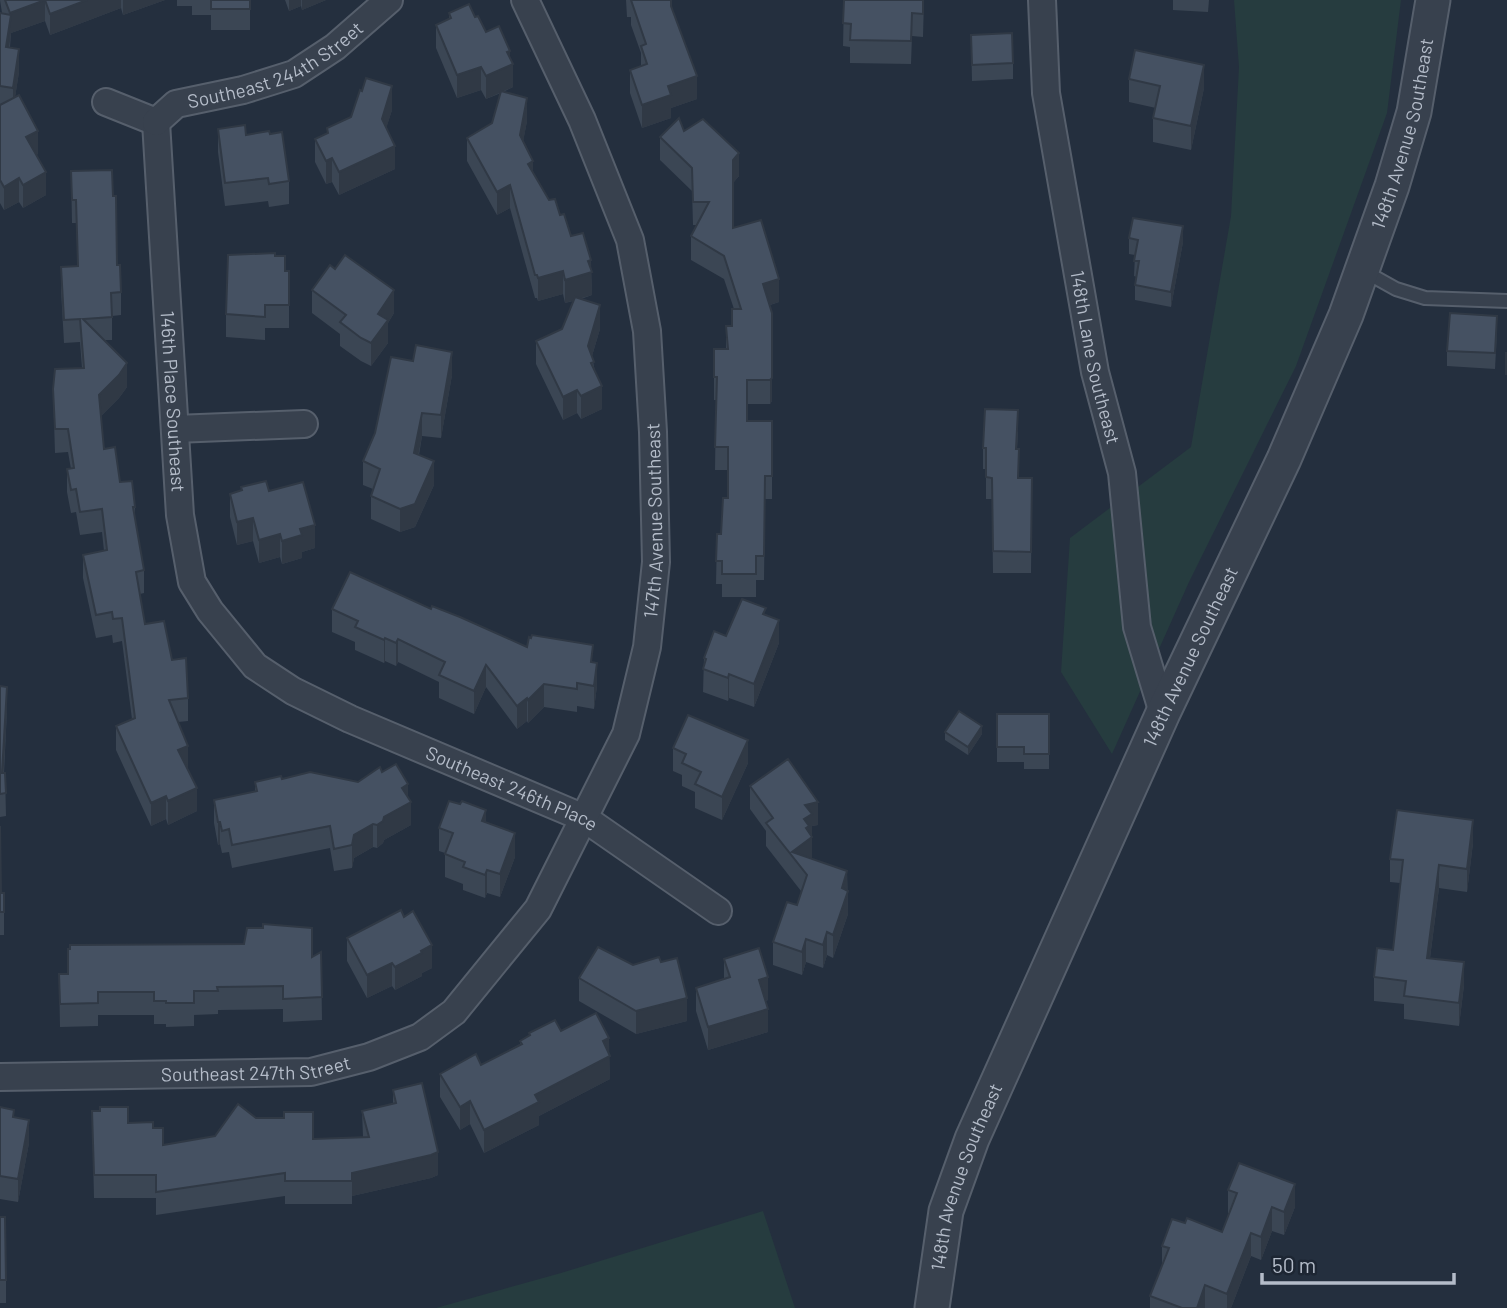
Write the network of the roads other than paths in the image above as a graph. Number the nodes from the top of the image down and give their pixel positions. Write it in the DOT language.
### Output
graph roads {
  1 [pos="389,0"];
  2 [pos="525,0"];
  3 [pos="1042,0"];
  4 [pos="1433,0"];
  5 [pos="106,102"];
  6 [pos="156,122"];
  7 [pos="1362,270"];
  8 [pos="1507,301"];
  9 [pos="304,424"];
  10 [pos="175,429"];
  11 [pos="293,691"];
  12 [pos="1163,713"];
  13 [pos="584,818"];
  14 [pos="718,911"];
  15 [pos="482,981"];
  16 [pos="0,1077"];
  17 [pos="932,1308"];
  1 -- 6 [label="street, Southeast 244th Street"];
  2 -- 13 [label="street, 147th Avenue Southeast"];
  3 -- 12 [label="street, 148th Lane Southeast"];
  4 -- 7 [label="street, 148th Avenue Southeast"];
  5 -- 6 [label="street"];
  6 -- 10 [label="street, 146th Place Southeast"];
  7 -- 8 [label="lane"];
  7 -- 12 [label="street, 148th Avenue Southeast"];
  9 -- 10 [label="street"];
  10 -- 11 [label="street, 146th Place Southeast"];
  11 -- 13 [label="street, Southeast 246th Place"];
  12 -- 17 [label="street, 148th Avenue Southeast"];
  13 -- 14 [label="street, Southeast 246th Place"];
  13 -- 15 [label="street, 147th Avenue Southeast"];
  15 -- 16 [label="street, Southeast 247th Street"];
}
